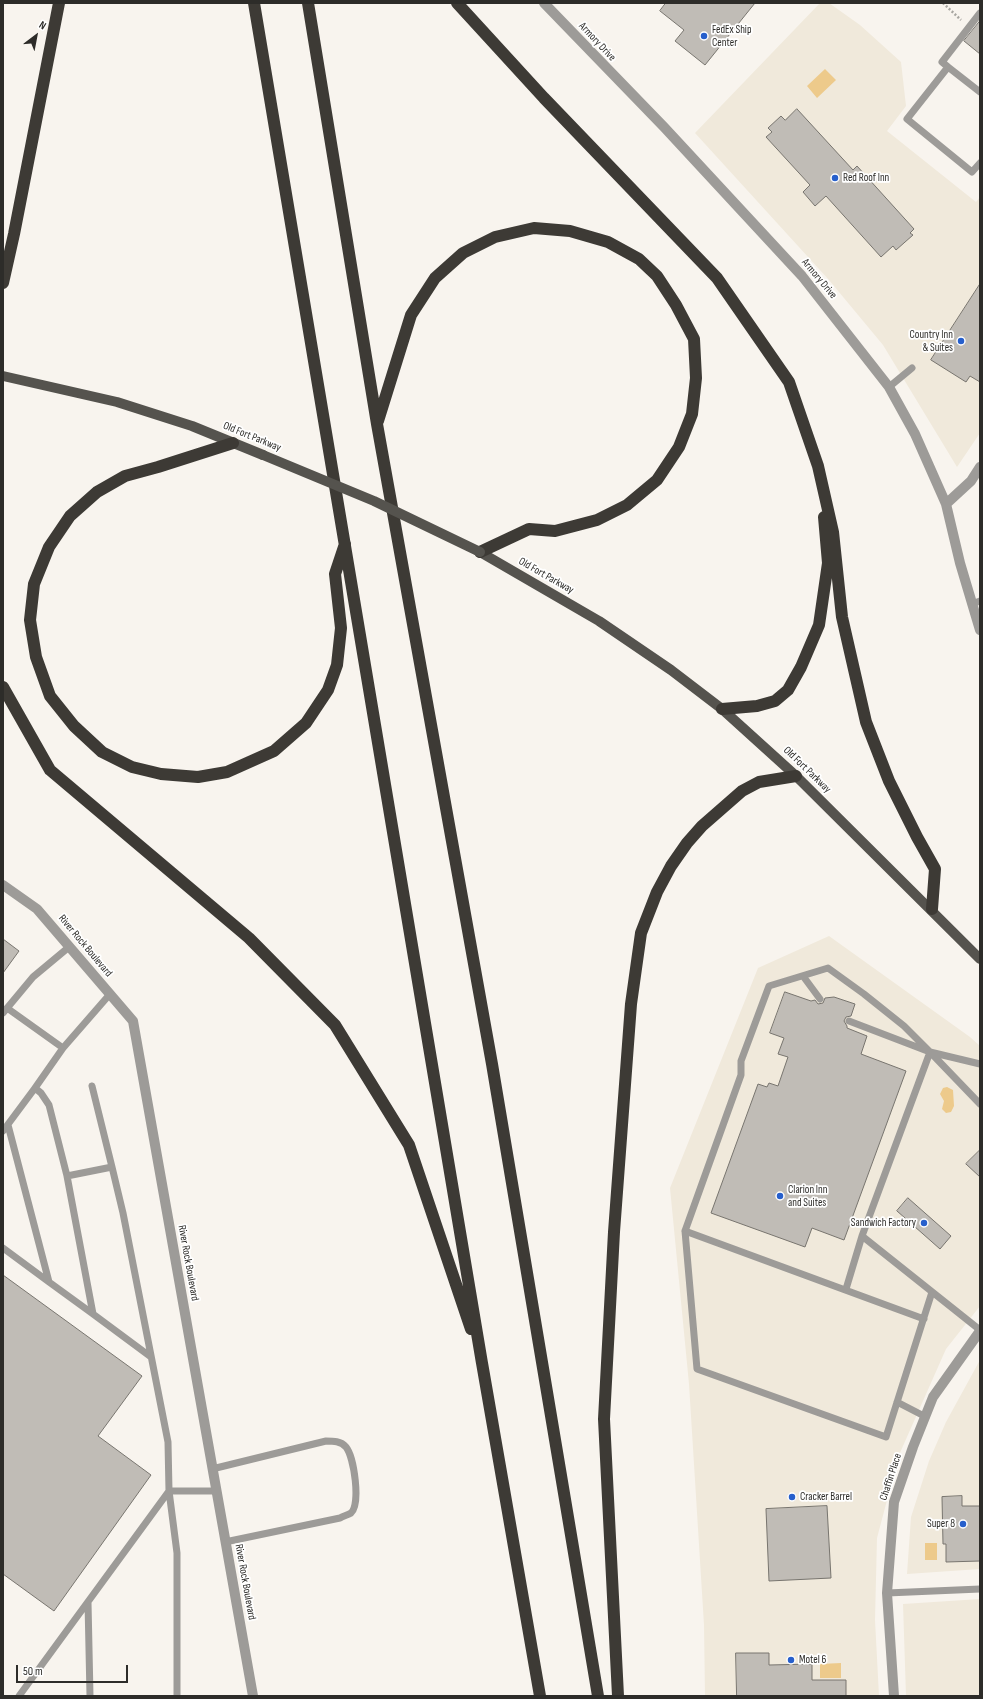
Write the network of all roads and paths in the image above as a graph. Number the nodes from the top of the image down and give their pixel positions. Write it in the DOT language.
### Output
graph roads {
  1 [pos="59,3"];
  2 [pos="254,3"];
  3 [pos="308,3"];
  4 [pos="457,3"];
  5 [pos="544,3"];
  6 [pos="943,3"];
  7 [pos="980,13"];
  8 [pos="969,27"];
  9 [pos="948,67"];
  10 [pos="980,92"];
  11 [pos="980,164"];
  12 [pos="3,284"];
  13 [pos="912,368"];
  14 [pos="3,376"];
  15 [pos="889,387"];
  16 [pos="377,424"];
  17 [pos="233,443"];
  18 [pos="818,466"];
  19 [pos="980,467"];
  20 [pos="946,504"];
  21 [pos="346,543"];
  22 [pos="480,552"];
  23 [pos="976,603"];
  24 [pos="980,630"];
  25 [pos="3,687"];
  26 [pos="722,709"];
  27 [pos="796,776"];
  28 [pos="3,885"];
  29 [pos="932,909"];
  30 [pos="69,946"];
  31 [pos="980,958"];
  32 [pos="803,976"];
  33 [pos="110,994"];
  34 [pos="820,999"];
  35 [pos="5,1011"];
  36 [pos="849,1022"];
  37 [pos="63,1048"];
  38 [pos="930,1052"];
  39 [pos="980,1064"];
  40 [pos="92,1086"];
  41 [pos="35,1088"];
  42 [pos="980,1104"];
  43 [pos="8,1125"];
  44 [pos="3,1132"];
  45 [pos="112,1167"];
  46 [pos="67,1176"];
  47 [pos="685,1231"];
  48 [pos="862,1236"];
  49 [pos="3,1248"];
  50 [pos="49,1282"];
  51 [pos="846,1289"];
  52 [pos="932,1292"];
  53 [pos="93,1314"];
  54 [pos="924,1319"];
  55 [pos="980,1330"];
  56 [pos="151,1357"];
  57 [pos="482,1363"];
  58 [pos="897,1402"];
  59 [pos="926,1417"];
  60 [pos="212,1469"];
  61 [pos="169,1491"];
  62 [pos="216,1491"];
  63 [pos="225,1542"];
  64 [pos="980,1590"];
  65 [pos="887,1593"];
  66 [pos="88,1602"];
  67 [pos="19,1696"];
  68 [pos="90,1696"];
  69 [pos="177,1696"];
  70 [pos="253,1696"];
  71 [pos="540,1696"];
  72 [pos="598,1696"];
  73 [pos="618,1696"];
  74 [pos="894,1696"];
  1 -- 12 [label="highway"];
  2 -- 21 [label="highway"];
  3 -- 16 [label="highway"];
  4 -- 18 [label="highway"];
  5 -- 15 [label="street, Armory Drive"];
  6 -- 8 [label="path"];
  7 -- 8 [label="lane"];
  8 -- 9 [label="lane"];
  9 -- 10 [label="lane"];
  9 -- 11 [label="lane"];
  13 -- 15 [label="lane"];
  14 -- 17 [label="main road, Old Fort Parkway"];
  15 -- 20 [label="street, Armory Drive"];
  16 -- 22 [label="highway"];
  16 -- 72 [label="highway"];
  17 -- 21 [label="highway"];
  17 -- 22 [label="main road, Old Fort Parkway, bridge"];
  18 -- 26 [label="highway"];
  18 -- 29 [label="highway"];
  19 -- 20 [label="street"];
  20 -- 23 [label="street, Armory Drive"];
  21 -- 57 [label="highway"];
  22 -- 26 [label="main road, Old Fort Parkway"];
  23 -- 24 [label="street, Armory Drive"];
  25 -- 57 [label="highway"];
  26 -- 27 [label="main road, Old Fort Parkway"];
  27 -- 29 [label="main road, Old Fort Parkway"];
  27 -- 73 [label="highway"];
  28 -- 30 [label="street, River Rock Boulevard"];
  29 -- 31 [label="main road, Old Fort Parkway"];
  30 -- 33 [label="street, River Rock Boulevard"];
  30 -- 35 [label="lane"];
  32 -- 34 [label="lane"];
  32 -- 38 [label="lane"];
  32 -- 47 [label="lane"];
  33 -- 37 [label="lane"];
  33 -- 60 [label="street, River Rock Boulevard"];
  35 -- 37 [label="lane"];
  36 -- 38 [label="lane"];
  37 -- 41 [label="lane"];
  38 -- 39 [label="lane"];
  38 -- 42 [label="lane"];
  38 -- 48 [label="lane"];
  40 -- 45 [label="lane"];
  41 -- 43 [label="lane"];
  41 -- 46 [label="lane"];
  43 -- 44 [label="lane"];
  43 -- 50 [label="lane"];
  45 -- 46 [label="lane"];
  45 -- 56 [label="lane"];
  46 -- 53 [label="lane"];
  47 -- 51 [label="lane"];
  47 -- 58 [label="lane"];
  48 -- 51 [label="lane"];
  48 -- 52 [label="lane"];
  49 -- 50 [label="lane"];
  50 -- 53 [label="lane"];
  51 -- 54 [label="lane"];
  52 -- 54 [label="lane"];
  52 -- 55 [label="lane"];
  53 -- 56 [label="lane"];
  54 -- 58 [label="lane"];
  55 -- 59 [label="street, Chaffin Place"];
  56 -- 61 [label="lane"];
  57 -- 71 [label="highway"];
  58 -- 59 [label="lane"];
  59 -- 65 [label="street, Chaffin Place"];
  60 -- 62 [label="street, River Rock Boulevard"];
  60 -- 63 [label="lane"];
  61 -- 62 [label="lane"];
  61 -- 66 [label="lane"];
  61 -- 69 [label="lane"];
  62 -- 63 [label="street, River Rock Boulevard"];
  63 -- 70 [label="street, River Rock Boulevard"];
  64 -- 65 [label="lane"];
  65 -- 74 [label="street, Chaffin Place"];
  66 -- 67 [label="lane"];
  66 -- 68 [label="lane"];
}
